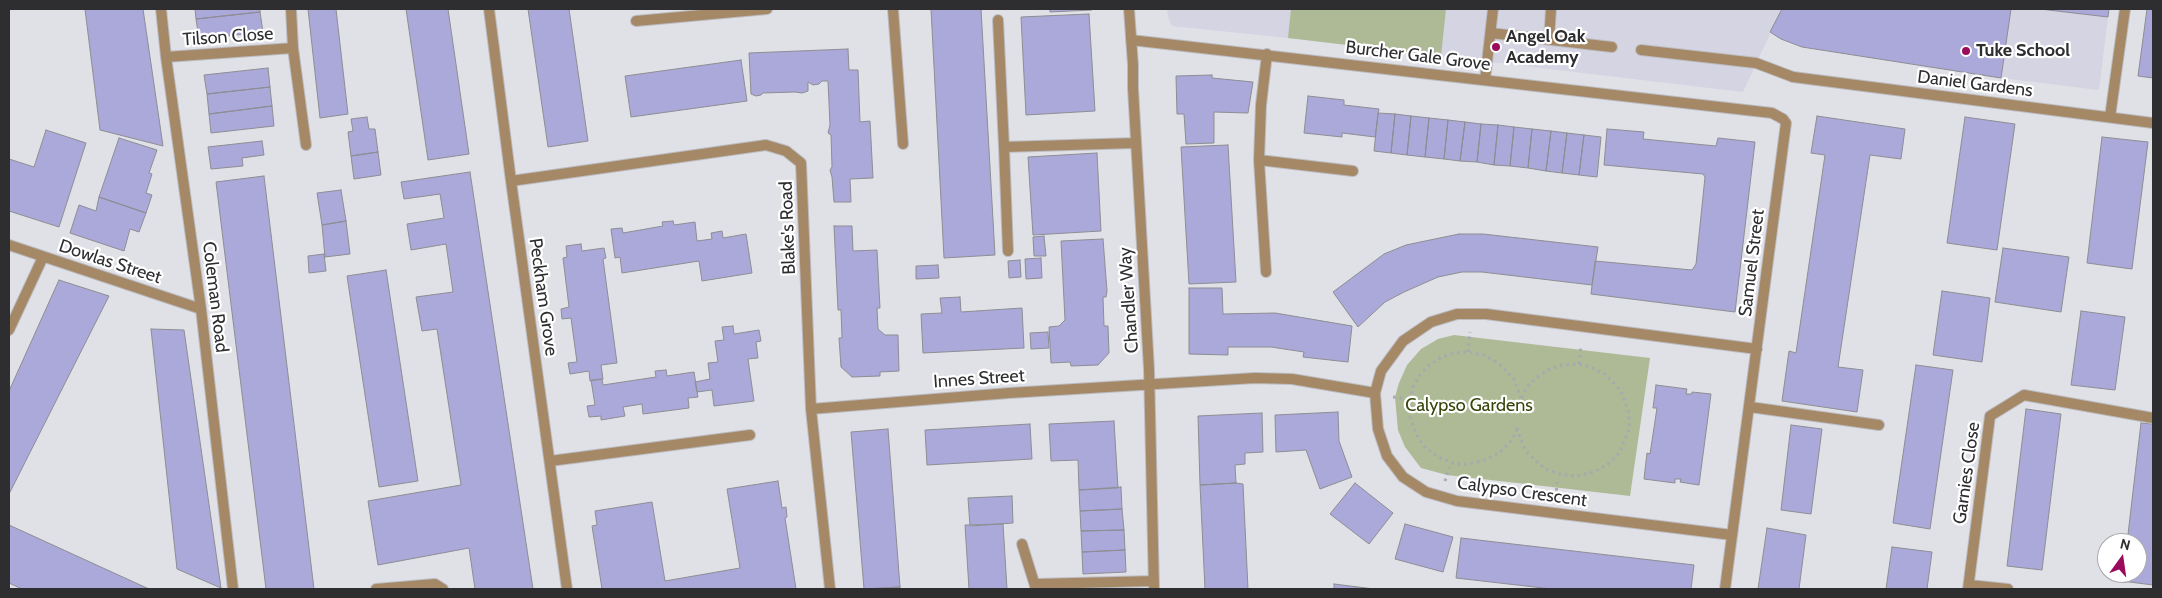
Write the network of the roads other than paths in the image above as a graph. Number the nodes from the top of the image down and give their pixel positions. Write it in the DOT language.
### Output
graph roads {
  1 [pos="161,9"];
  2 [pos="291,9"];
  3 [pos="489,9"];
  4 [pos="767,9"];
  5 [pos="894,9"];
  6 [pos="1129,9"];
  7 [pos="1493,9"];
  8 [pos="1551,9"];
  9 [pos="2125,9"];
  10 [pos="998,20"];
  11 [pos="636,21"];
  12 [pos="1491,33"];
  13 [pos="1132,40"];
  14 [pos="1549,40"];
  15 [pos="1612,47"];
  16 [pos="293,48"];
  17 [pos="1641,50"];
  18 [pos="1267,54"];
  19 [pos="166,58"];
  20 [pos="1485,80"];
  21 [pos="2110,117"];
  22 [pos="1786,123"];
  23 [pos="2153,123"];
  24 [pos="1135,143"];
  25 [pos="903,144"];
  26 [pos="306,145"];
  27 [pos="1004,147"];
  28 [pos="1259,160"];
  29 [pos="1353,171"];
  30 [pos="511,181"];
  31 [pos="9,245"];
  32 [pos="1008,251"];
  33 [pos="43,258"];
  34 [pos="1266,272"];
  35 [pos="201,309"];
  36 [pos="9,330"];
  37 [pos="1757,349"];
  38 [pos="1150,384"];
  39 [pos="1375,393"];
  40 [pos="1750,407"];
  41 [pos="811,408"];
  42 [pos="2153,418"];
  43 [pos="1879,425"];
  44 [pos="750,435"];
  45 [pos="550,461"];
  46 [pos="1732,535"];
  47 [pos="1022,544"];
  48 [pos="1154,585"];
  49 [pos="1036,587"];
  50 [pos="1968,587"];
  51 [pos="233,589"];
  52 [pos="376,589"];
  53 [pos="443,589"];
  54 [pos="567,589"];
  55 [pos="830,589"];
  56 [pos="1725,589"];
  57 [pos="2008,589"];
  1 -- 19 [label="street, Coleman Road"];
  2 -- 16 [label="street, Tilson Close"];
  3 -- 30 [label="street, Peckham Grove"];
  4 -- 11 [label="street"];
  5 -- 25 [label="street"];
  6 -- 13 [label="street, Chandler Way"];
  7 -- 12 [label="street"];
  8 -- 14 [label="street"];
  9 -- 21 [label="street"];
  10 -- 27 [label="street"];
  12 -- 14 [label="street"];
  12 -- 20 [label="street"];
  13 -- 18 [label="street, Burcher Gale Grove"];
  13 -- 24 [label="street, Chandler Way"];
  14 -- 15 [label="street"];
  16 -- 19 [label="street, Tilson Close"];
  16 -- 26 [label="street, Tilson Close"];
  17 -- 21 [label="street, Daniel Gardens"];
  18 -- 20 [label="street, Burcher Gale Grove"];
  18 -- 28 [label="street"];
  19 -- 35 [label="street, Coleman Road"];
  20 -- 22 [label="street, Burcher Gale Grove"];
  21 -- 23 [label="street, Daniel Gardens"];
  22 -- 37 [label="street, Samuel Street"];
  24 -- 27 [label="street"];
  24 -- 38 [label="street, Chandler Way"];
  27 -- 32 [label="street"];
  28 -- 29 [label="street"];
  28 -- 34 [label="street"];
  30 -- 41 [label="street, Blake's Road"];
  30 -- 45 [label="street, Peckham Grove"];
  31 -- 33 [label="street, Dowlas Street"];
  33 -- 35 [label="street, Dowlas Street"];
  33 -- 36 [label="street"];
  35 -- 51 [label="street, Coleman Road"];
  37 -- 39 [label="street, Calypso Crescent"];
  37 -- 40 [label="street, Samuel Street"];
  38 -- 39 [label="street"];
  38 -- 41 [label="street, Innes Street"];
  38 -- 48 [label="street, Chandler Way"];
  39 -- 46 [label="street, Calypso Crescent"];
  40 -- 43 [label="street"];
  40 -- 46 [label="street, Samuel Street"];
  41 -- 55 [label="street, Blake's Road"];
  42 -- 50 [label="street, Garnies Close"];
  44 -- 45 [label="street"];
  45 -- 54 [label="street, Peckham Grove"];
  46 -- 56 [label="street, Samuel Street"];
  47 -- 49 [label="street"];
  48 -- 49 [label="street"];
  50 -- 57 [label="street, Garnies Close"];
  52 -- 53 [label="street"];
}
